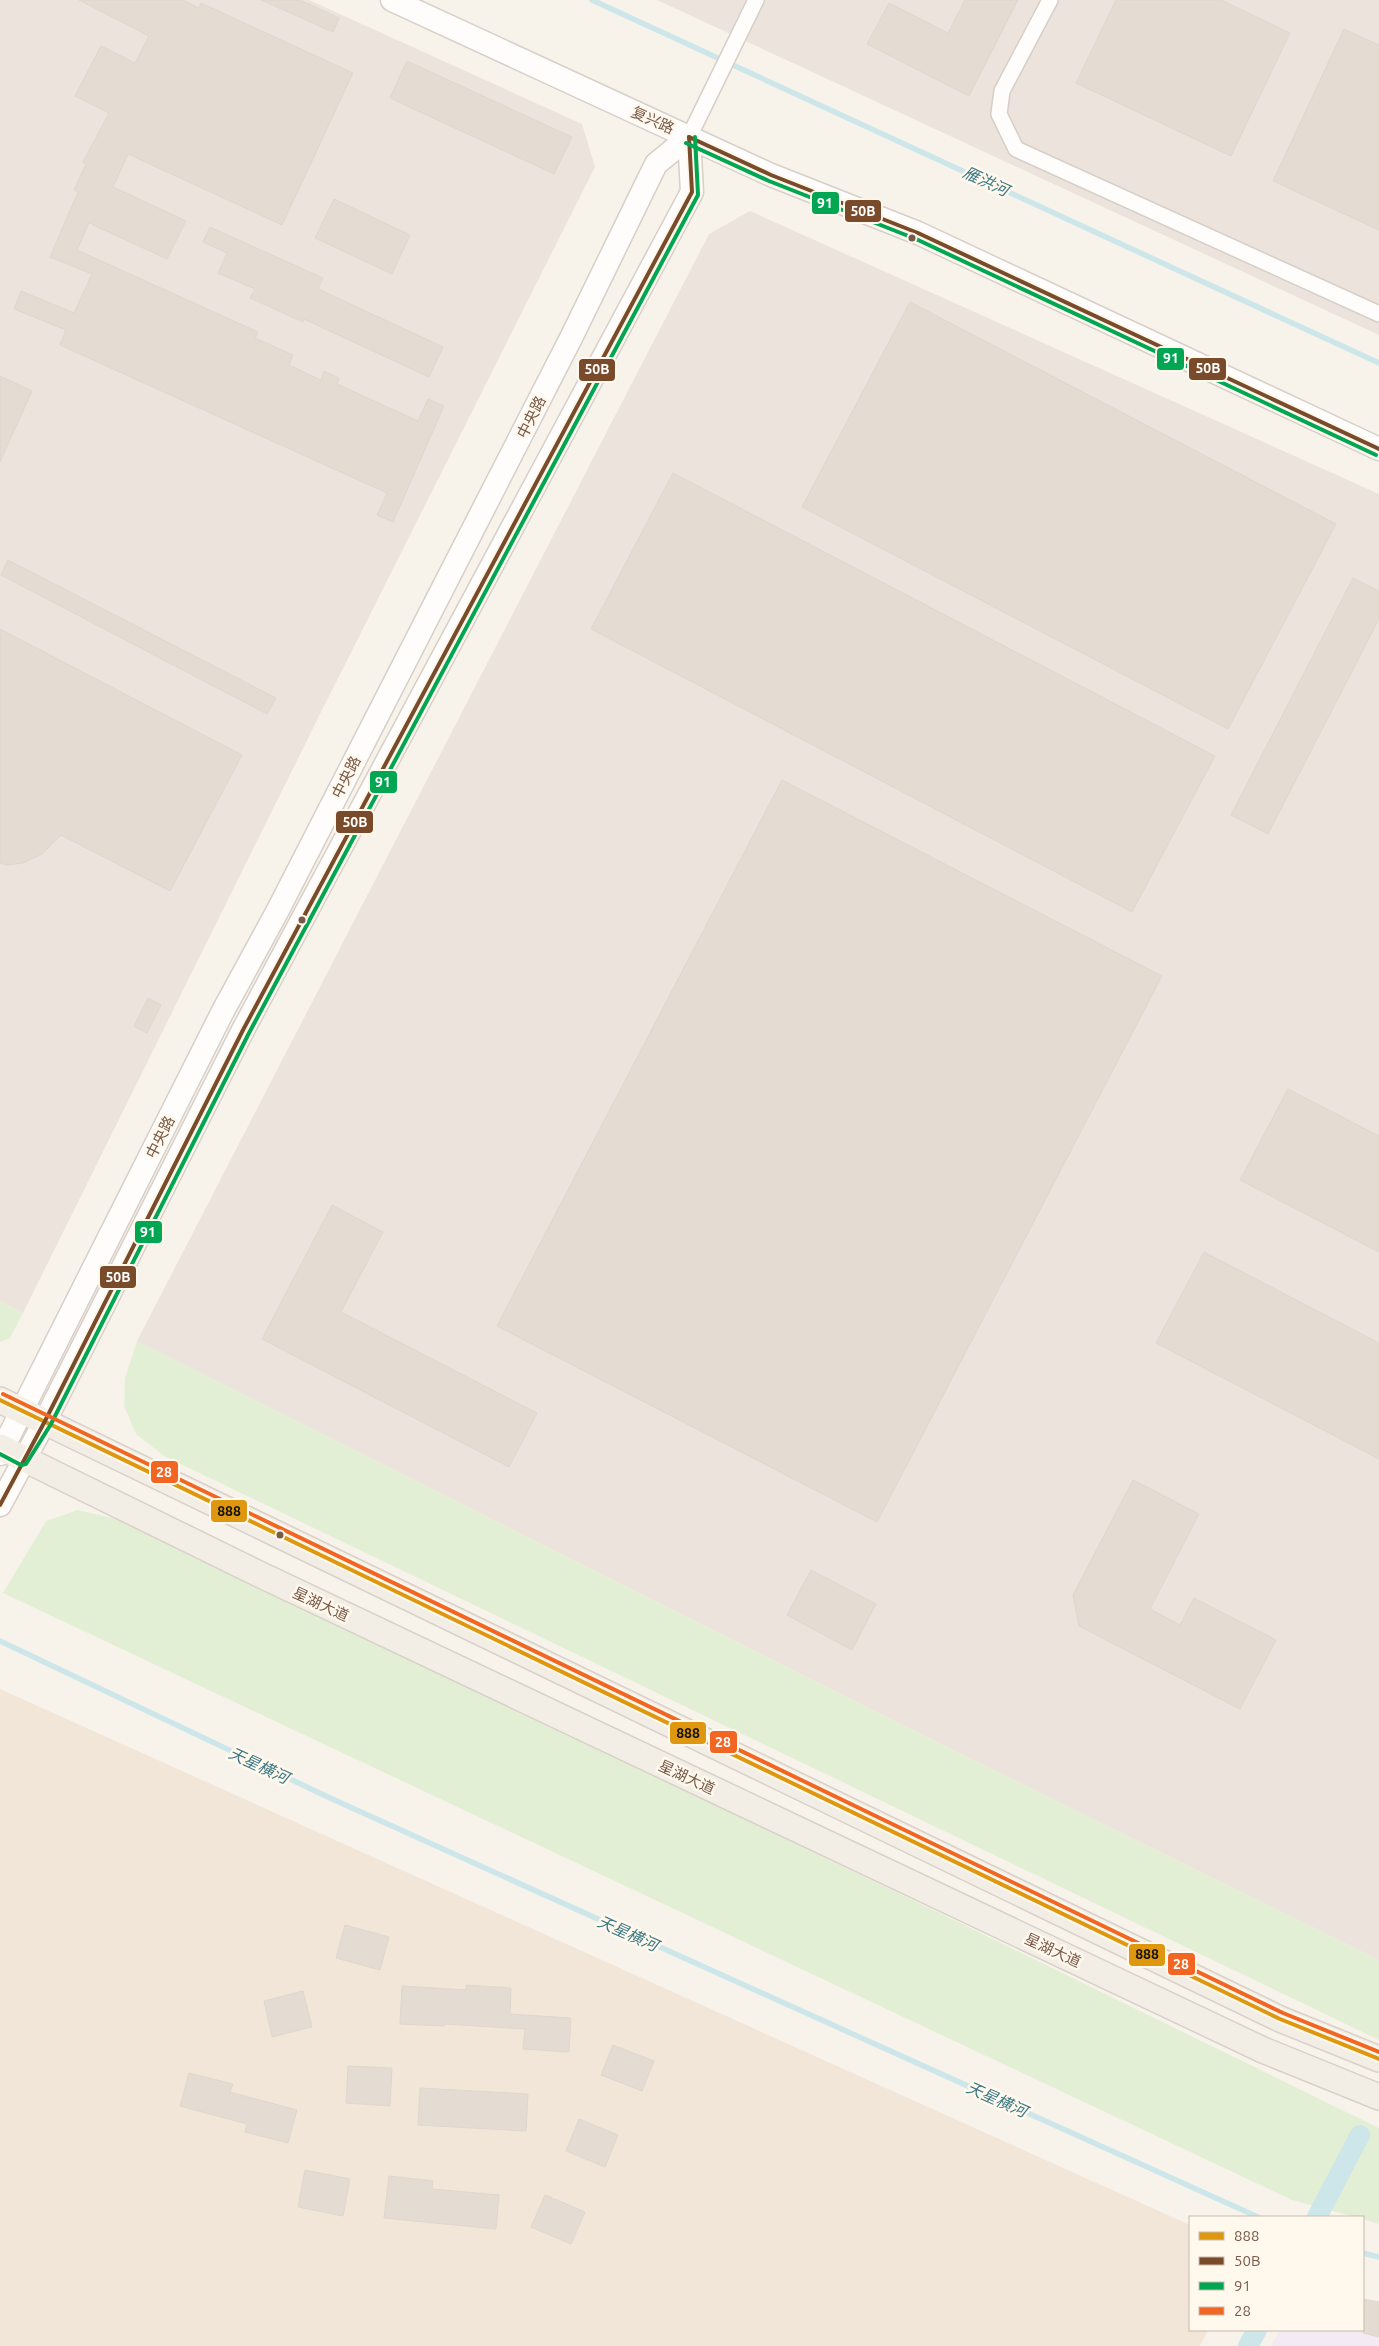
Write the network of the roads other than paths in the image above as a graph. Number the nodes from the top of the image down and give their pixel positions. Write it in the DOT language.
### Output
graph roads {
  1 [pos="392,0"];
  2 [pos="1050,0"];
  3 [pos="753,6"];
  4 [pos="690,137"];
  5 [pos="1379,314"];
  6 [pos="1379,449"];
  7 [pos="0,1400"];
  8 [pos="22,1410"];
  9 [pos="45,1421"];
  10 [pos="6,1452"];
  11 [pos="0,1505"];
  12 [pos="1379,2059"];
  13 [pos="1379,2097"];
  1 -- 4 [label="street, 复兴路"];
  2 -- 5 [label="street"];
  3 -- 4 [label="street"];
  4 -- 6 [label="street, 复兴路"];
  4 -- 8 [label="street, 中央路"];
  4 -- 9 [label="street, 中央路"];
  7 -- 8 [label="main road"];
  8 -- 9 [label="main road"];
  8 -- 10 [label="street, 中央路"];
  9 -- 10 [label="street, 中央路"];
  9 -- 12 [label="main road"];
  10 -- 11 [label="street, 中央路"];
  10 -- 13 [label="main road, 星湖大道"];
}
